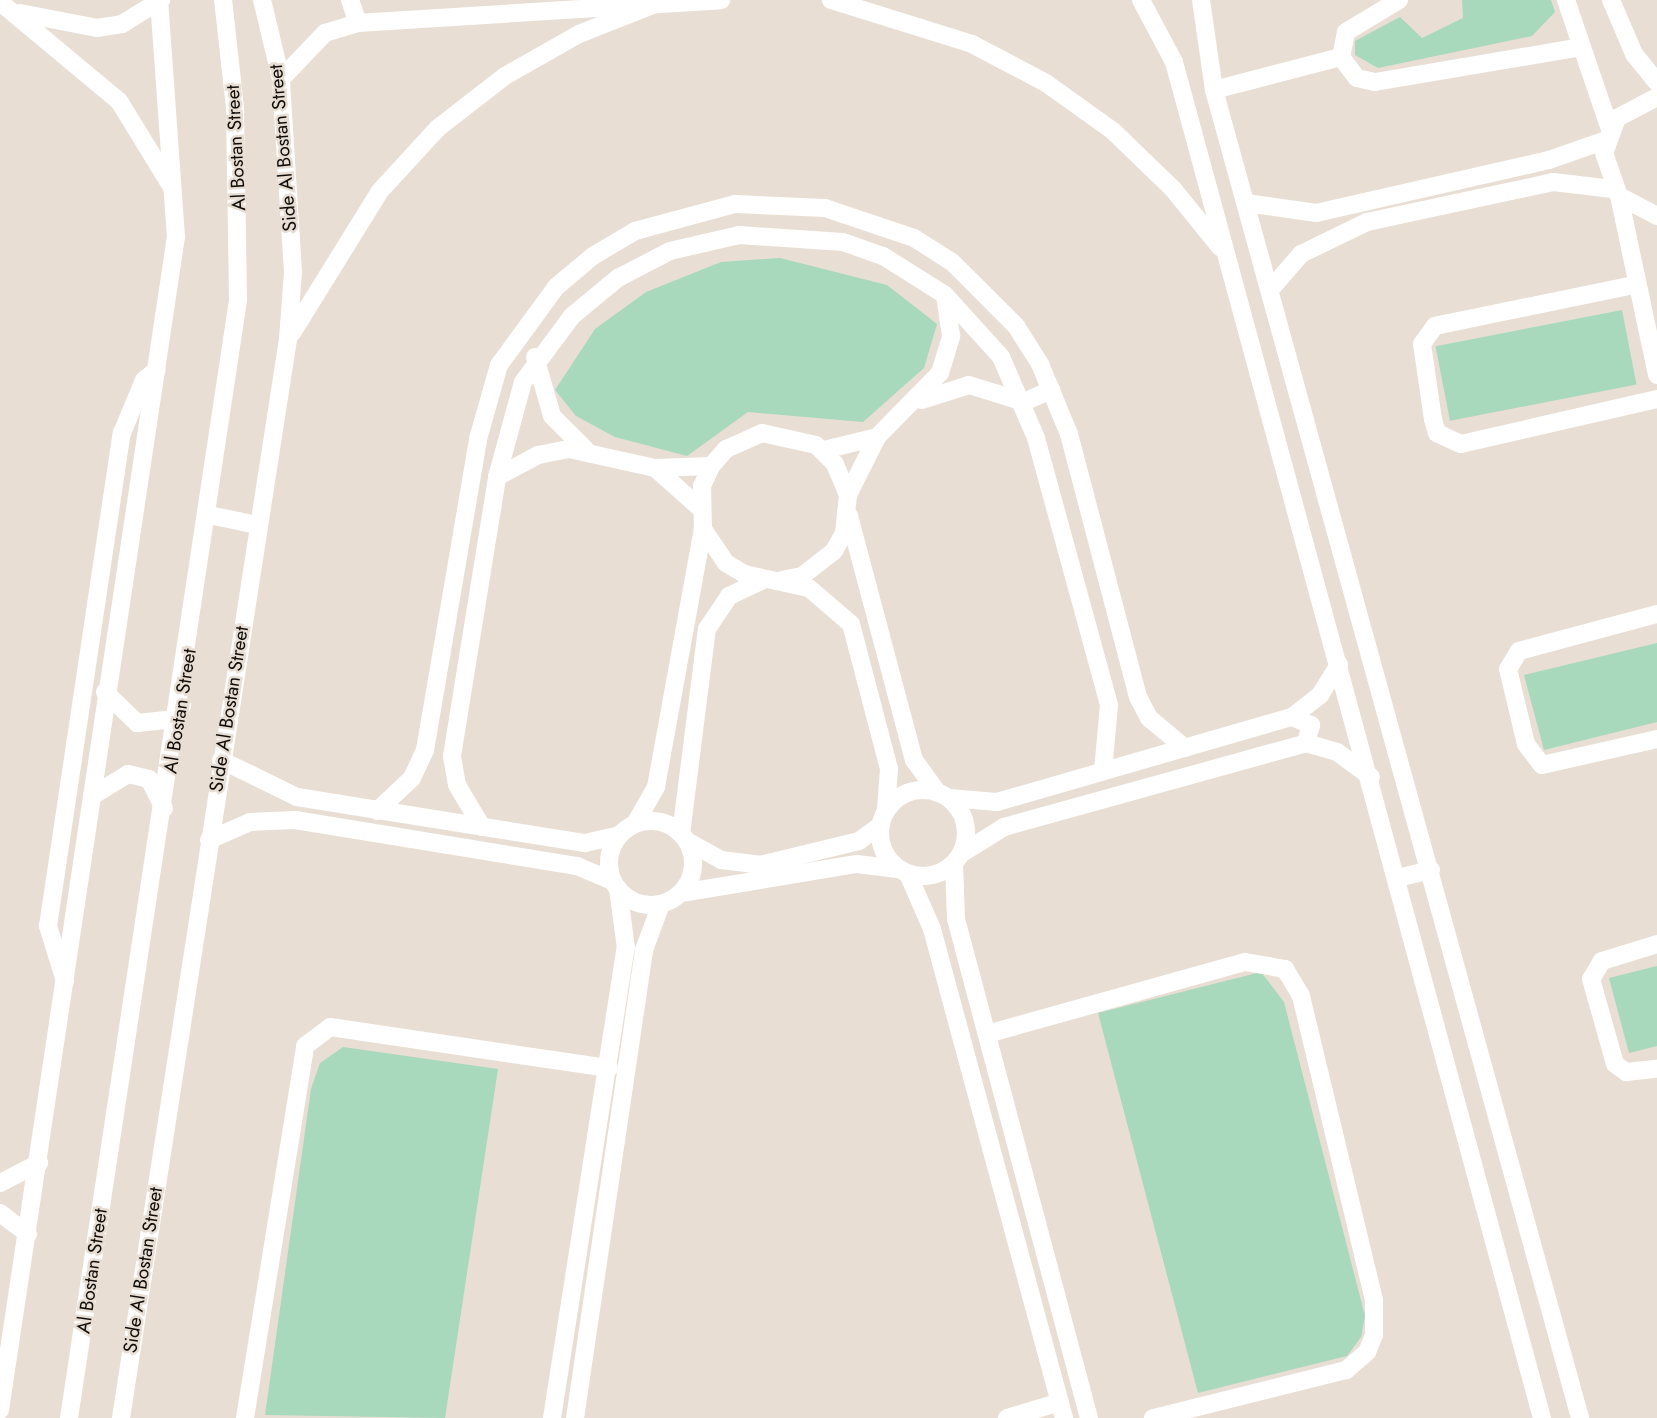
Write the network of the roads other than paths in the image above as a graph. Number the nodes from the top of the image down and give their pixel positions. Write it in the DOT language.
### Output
graph roads {
  1 [pos="223,0"];
  2 [pos="262,0"];
  3 [pos="350,0"];
  4 [pos="719,0"];
  5 [pos="831,0"];
  6 [pos="1141,0"];
  7 [pos="1201,0"];
  8 [pos="1399,0"];
  9 [pos="1566,0"];
  10 [pos="1611,0"];
  11 [pos="160,1"];
  12 [pos="659,3"];
  13 [pos="2,6"];
  14 [pos="358,23"];
  15 [pos="1582,47"];
  16 [pos="1205,54"];
  17 [pos="1341,57"];
  18 [pos="1174,62"];
  19 [pos="281,79"];
  20 [pos="1657,82"];
  21 [pos="1214,90"];
  22 [pos="1657,97"];
  23 [pos="1608,135"];
  24 [pos="1616,192"];
  25 [pos="177,199"];
  26 [pos="1246,203"];
  27 [pos="1341,208"];
  28 [pos="1657,216"];
  29 [pos="1346,231"];
  30 [pos="1225,254"];
  31 [pos="1634,285"];
  32 [pos="556,287"];
  33 [pos="1269,290"];
  34 [pos="946,295"];
  35 [pos="578,311"];
  36 [pos="288,339"];
  37 [pos="535,357"];
  38 [pos="157,370"];
  39 [pos="1657,375"];
  40 [pos="1051,390"];
  41 [pos="1299,395"];
  42 [pos="1657,399"];
  43 [pos="1024,402"];
  44 [pos="1270,403"];
  45 [pos="915,404"];
  46 [pos="877,437"];
  47 [pos="585,449"];
  48 [pos="824,450"];
  49 [pos="711,467"];
  50 [pos="655,468"];
  51 [pos="497,477"];
  52 [pos="848,505"];
  53 [pos="699,508"];
  54 [pos="209,515"];
  55 [pos="257,525"];
  56 [pos="703,529"];
  57 [pos="462,541"];
  58 [pos="485,545"];
  59 [pos="773,580"];
  60 [pos="1657,614"];
  61 [pos="1339,664"];
  62 [pos="105,692"];
  63 [pos="1138,697"];
  64 [pos="1109,705"];
  65 [pos="182,706"];
  66 [pos="1292,716"];
  67 [pos="1657,739"];
  68 [pos="1306,743"];
  69 [pos="1185,748"];
  70 [pos="425,750"];
  71 [pos="452,756"];
  72 [pos="221,760"];
  73 [pos="1103,771"];
  74 [pos="1371,777"];
  75 [pos="270,789"];
  76 [pos="92,796"];
  77 [pos="943,796"];
  78 [pos="165,811"];
  79 [pos="377,811"];
  80 [pos="883,818"];
  81 [pos="272,819"];
  82 [pos="635,824"];
  83 [pos="482,827"];
  84 [pos="620,835"];
  85 [pos="684,838"];
  86 [pos="209,841"];
  87 [pos="581,842"];
  88 [pos="957,859"];
  89 [pos="577,866"];
  90 [pos="1431,870"];
  91 [pos="903,872"];
  92 [pos="1398,878"];
  93 [pos="616,885"];
  94 [pos="681,893"];
  95 [pos="661,904"];
  96 [pos="626,940"];
  97 [pos="646,943"];
  98 [pos="1657,944"];
  99 [pos="65,982"];
  100 [pos="987,1034"];
  101 [pos="609,1068"];
  102 [pos="1657,1069"];
  103 [pos="39,1163"];
  104 [pos="0,1183"];
  105 [pos="0,1213"];
  106 [pos="28,1234"];
  107 [pos="1064,1326"];
  108 [pos="1040,1331"];
  109 [pos="564,1349"];
  110 [pos="585,1353"];
  111 [pos="4,1362"];
  112 [pos="0,1405"];
  113 [pos="1062,1410"];
  114 [pos="69,1418"];
  115 [pos="121,1418"];
  116 [pos="245,1418"];
  117 [pos="552,1418"];
  118 [pos="575,1418"];
  119 [pos="1007,1418"];
  120 [pos="1089,1418"];
  121 [pos="1153,1418"];
  122 [pos="1542,1418"];
  123 [pos="1580,1418"];
  1 -- 54 [label="street, Al Bostan Street"];
  2 -- 19 [label="street, Side Al Bostan Street"];
  3 -- 14 [label="street"];
  4 -- 12 [label="street"];
  5 -- 30 [label="street"];
  6 -- 18 [label="street"];
  7 -- 16 [label="street"];
  8 -- 17 [label="street"];
  9 -- 15 [label="street"];
  10 -- 20 [label="street"];
  11 -- 13 [label="street"];
  11 -- 25 [label="street"];
  12 -- 14 [label="street"];
  12 -- 36 [label="street"];
  13 -- 25 [label="street"];
  14 -- 19 [label="street"];
  15 -- 17 [label="street"];
  15 -- 23 [label="street"];
  16 -- 18 [label="street"];
  16 -- 21 [label="street"];
  17 -- 21 [label="street"];
  18 -- 30 [label="street"];
  19 -- 36 [label="street, Side Al Bostan Street"];
  21 -- 26 [label="street"];
  22 -- 23 [label="street"];
  23 -- 24 [label="street"];
  23 -- 27 [label="street"];
  24 -- 28 [label="street"];
  24 -- 29 [label="street"];
  24 -- 31 [label="street"];
  25 -- 38 [label="street"];
  26 -- 27 [label="street"];
  26 -- 33 [label="street"];
  27 -- 29 [label="street"];
  29 -- 33 [label="street"];
  30 -- 44 [label="street"];
  31 -- 39 [label="street"];
  31 -- 42 [label="street"];
  32 -- 35 [label="street"];
  32 -- 40 [label="street"];
  32 -- 57 [label="street"];
  33 -- 41 [label="street"];
  34 -- 35 [label="street"];
  34 -- 43 [label="street"];
  34 -- 45 [label="street"];
  35 -- 37 [label="street"];
  36 -- 55 [label="street, Side Al Bostan Street"];
  37 -- 47 [label="street"];
  37 -- 51 [label="street"];
  38 -- 62 [label="street"];
  38 -- 99 [label="street"];
  40 -- 43 [label="street"];
  40 -- 63 [label="street"];
  41 -- 44 [label="street"];
  41 -- 90 [label="street"];
  43 -- 45 [label="street"];
  43 -- 64 [label="street"];
  44 -- 61 [label="street"];
  45 -- 46 [label="street"];
  46 -- 48 [label="street"];
  46 -- 52 [label="street"];
  47 -- 50 [label="street"];
  47 -- 51 [label="street"];
  48 -- 49 [label="street"];
  48 -- 52 [label="street"];
  49 -- 50 [label="street"];
  49 -- 53 [label="street"];
  50 -- 53 [label="street"];
  51 -- 58 [label="street"];
  52 -- 59 [label="street"];
  52 -- 77 [label="street"];
  53 -- 56 [label="street"];
  54 -- 55 [label="street"];
  54 -- 65 [label="street, Al Bostan Street"];
  55 -- 72 [label="street, Side Al Bostan Street"];
  56 -- 59 [label="street"];
  56 -- 82 [label="street"];
  57 -- 58 [label="street"];
  57 -- 70 [label="street"];
  58 -- 71 [label="street"];
  59 -- 80 [label="street"];
  59 -- 85 [label="street"];
  60 -- 67 [label="street"];
  61 -- 66 [label="street"];
  61 -- 74 [label="street"];
  62 -- 65 [label="street"];
  62 -- 76 [label="street"];
  63 -- 64 [label="street"];
  63 -- 69 [label="street"];
  64 -- 73 [label="street"];
  65 -- 78 [label="street, Al Bostan Street"];
  66 -- 68 [label="street"];
  66 -- 69 [label="street"];
  68 -- 74 [label="street"];
  68 -- 88 [label="street"];
  69 -- 73 [label="street"];
  70 -- 71 [label="street"];
  70 -- 79 [label="street"];
  71 -- 83 [label="street"];
  72 -- 75 [label="street"];
  72 -- 86 [label="street, Side Al Bostan Street"];
  73 -- 77 [label="street"];
  74 -- 92 [label="street"];
  75 -- 79 [label="street"];
  75 -- 81 [label="street"];
  76 -- 78 [label="street"];
  76 -- 99 [label="street"];
  77 -- 80 [label="street"];
  77 -- 88 [label="street"];
  78 -- 114 [label="street, Al Bostan Street"];
  79 -- 83 [label="street"];
  80 -- 85 [label="street"];
  80 -- 91 [label="street"];
  81 -- 86 [label="street"];
  81 -- 89 [label="street"];
  82 -- 84 [label="street"];
  82 -- 85 [label="street"];
  83 -- 87 [label="street"];
  84 -- 87 [label="street"];
  84 -- 93 [label="street"];
  85 -- 94 [label="street"];
  86 -- 115 [label="street, Side Al Bostan Street"];
  87 -- 89 [label="street"];
  88 -- 91 [label="street"];
  88 -- 100 [label="street"];
  89 -- 93 [label="street"];
  90 -- 92 [label="street"];
  90 -- 123 [label="street"];
  91 -- 94 [label="street"];
  91 -- 108 [label="street"];
  92 -- 122 [label="street"];
  93 -- 95 [label="street"];
  93 -- 96 [label="street"];
  94 -- 95 [label="street"];
  95 -- 97 [label="street"];
  96 -- 97 [label="street"];
  96 -- 101 [label="street"];
  97 -- 110 [label="street"];
  98 -- 102 [label="street"];
  99 -- 103 [label="street"];
  100 -- 107 [label="street"];
  100 -- 121 [label="street"];
  101 -- 109 [label="street"];
  101 -- 116 [label="street"];
  103 -- 104 [label="street"];
  103 -- 106 [label="street"];
  105 -- 106 [label="street"];
  106 -- 111 [label="street"];
  107 -- 108 [label="street"];
  107 -- 120 [label="street"];
  108 -- 113 [label="street"];
  109 -- 110 [label="street"];
  109 -- 117 [label="street"];
  110 -- 118 [label="street"];
  111 -- 112 [label="street"];
  113 -- 119 [label="street"];
}
